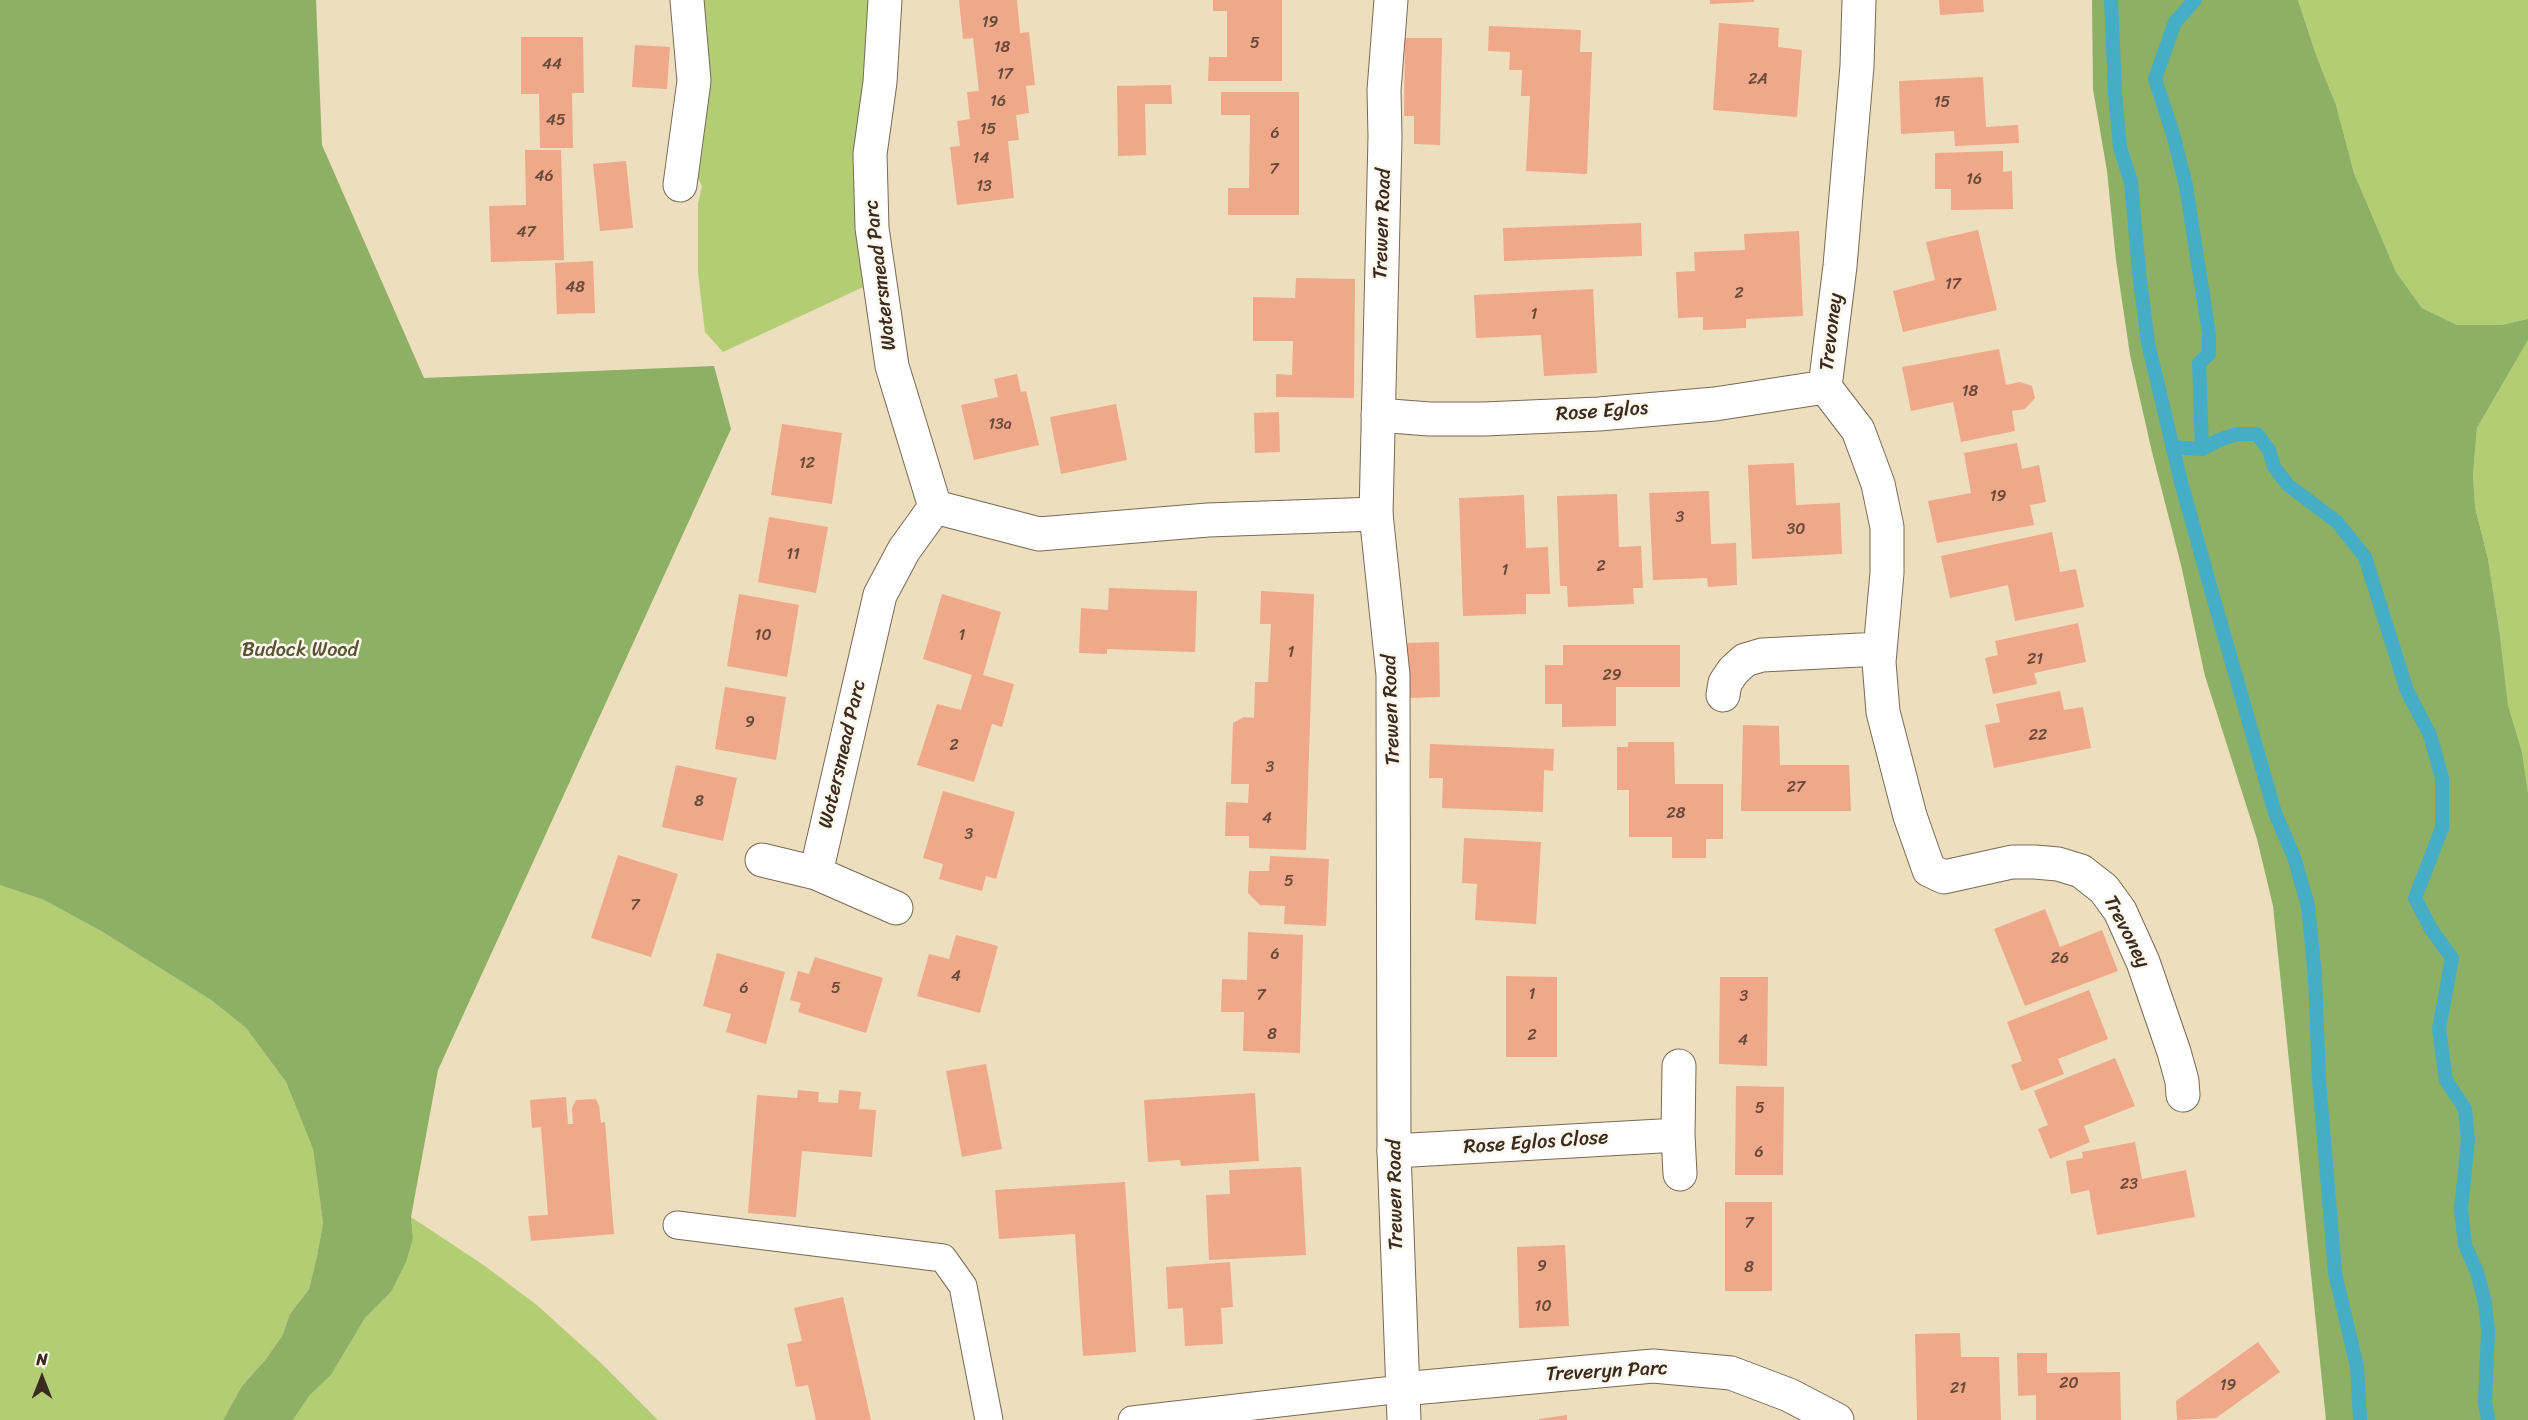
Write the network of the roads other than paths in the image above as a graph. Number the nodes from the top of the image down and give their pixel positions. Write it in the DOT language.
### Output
graph roads {
  1 [pos="687,0"];
  2 [pos="885,0"];
  3 [pos="1391,0"];
  4 [pos="1858,0"];
  5 [pos="680,185"];
  6 [pos="1825,387"];
  7 [pos="1378,415"];
  8 [pos="935,507"];
  9 [pos="1376,514"];
  10 [pos="1880,649"];
  11 [pos="1723,695"];
  12 [pos="762,860"];
  13 [pos="816,873"];
  14 [pos="896,908"];
  15 [pos="1679,1066"];
  16 [pos="2183,1095"];
  17 [pos="1678,1135"];
  18 [pos="1395,1150"];
  19 [pos="1680,1174"];
  20 [pos="677,1225"];
  21 [pos="1403,1404"];
  22 [pos="989,1420"];
  23 [pos="1132,1420"];
  24 [pos="1838,1420"];
  1 -- 5 [label="street"];
  2 -- 8 [label="street, Watersmead Parc"];
  3 -- 7 [label="street, Trewen Road"];
  4 -- 6 [label="street, Trevoney"];
  6 -- 7 [label="street, Rose Eglos"];
  6 -- 10 [label="street, Trevoney"];
  7 -- 9 [label="street, Trewen Road"];
  8 -- 9 [label="street"];
  8 -- 13 [label="street, Watersmead Parc"];
  9 -- 18 [label="street, Trewen Road"];
  10 -- 11 [label="street"];
  10 -- 16 [label="street, Trevoney"];
  12 -- 13 [label="street"];
  13 -- 14 [label="street"];
  15 -- 17 [label="street"];
  17 -- 18 [label="street, Rose Eglos Close"];
  17 -- 19 [label="street"];
  18 -- 21 [label="street, Trewen Road"];
  20 -- 22 [label="lane"];
  21 -- 23 [label="lane"];
  21 -- 24 [label="street, Treveryn Parc"];
}
